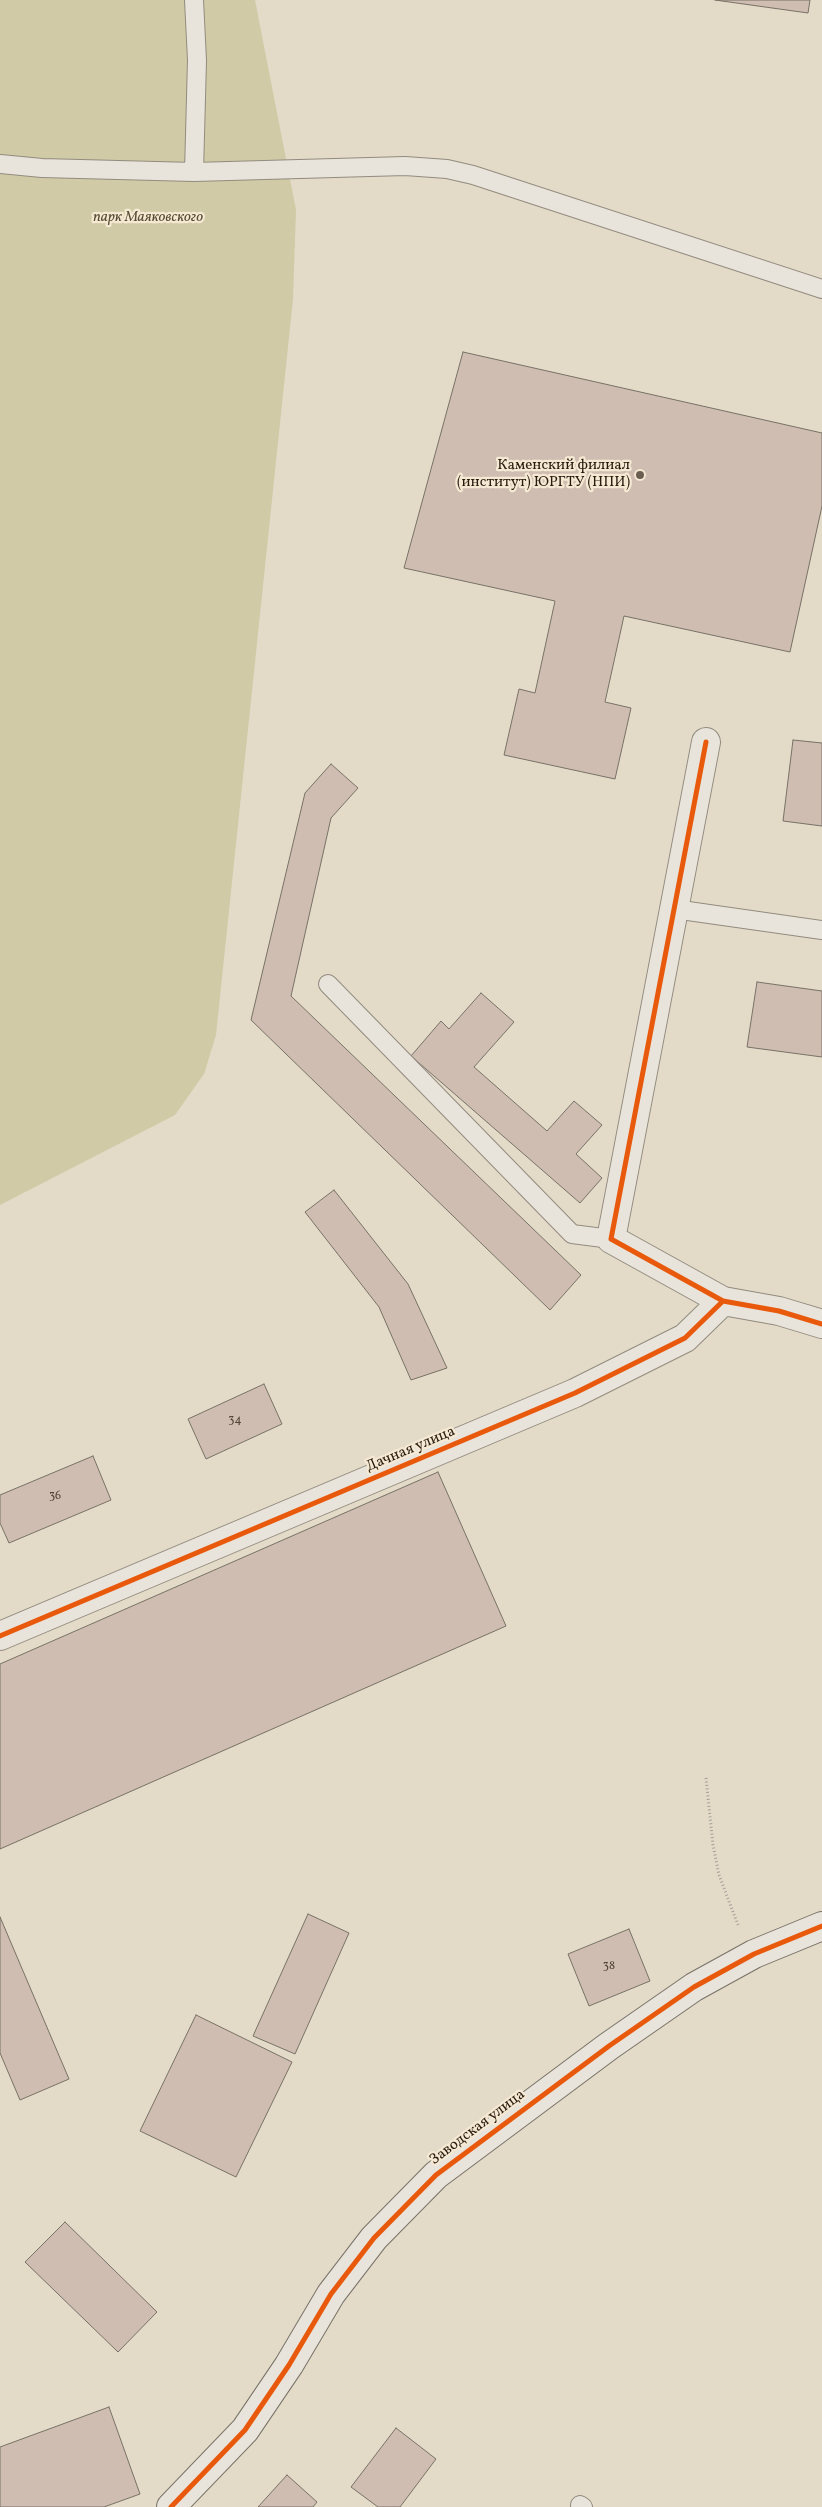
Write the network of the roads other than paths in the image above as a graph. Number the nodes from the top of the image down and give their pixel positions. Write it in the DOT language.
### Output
graph roads {
  1 [pos="194,0"];
  2 [pos="0,164"];
  3 [pos="194,172"];
  4 [pos="822,289"];
  5 [pos="706,742"];
  6 [pos="674,909"];
  7 [pos="822,930"];
  8 [pos="328,984"];
  9 [pos="611,1239"];
  10 [pos="723,1300"];
  11 [pos="822,1324"];
  12 [pos="0,1636"];
  13 [pos="822,1926"];
  14 [pos="171,2507"];
  1 -- 3 [label="lane"];
  2 -- 3 [label="lane"];
  3 -- 4 [label="lane"];
  5 -- 6 [label="street"];
  6 -- 7 [label="lane"];
  6 -- 9 [label="street"];
  8 -- 9 [label="lane"];
  9 -- 10 [label="street"];
  10 -- 11 [label="street"];
  10 -- 12 [label="street, Дачная улица"];
  13 -- 14 [label="street, Заводская улица"];
}
